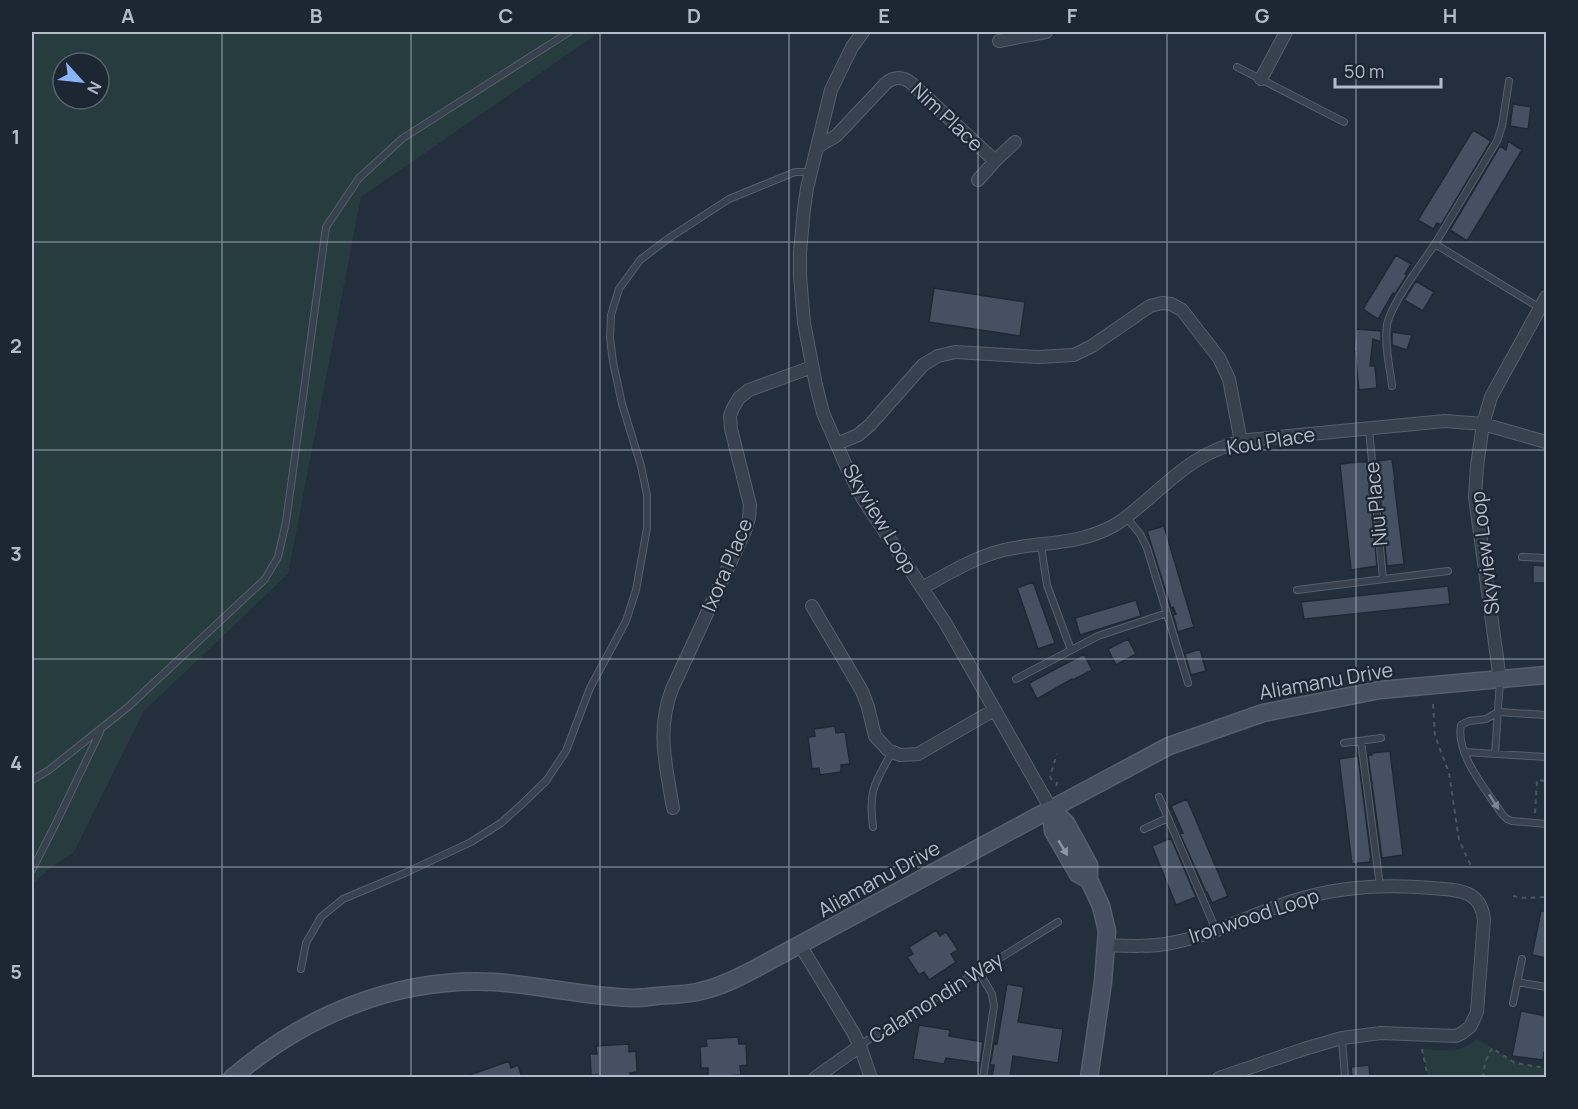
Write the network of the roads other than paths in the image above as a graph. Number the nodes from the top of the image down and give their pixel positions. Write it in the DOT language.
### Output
graph roads {
  1 [pos="569,32"];
  2 [pos="862,32"];
  3 [pos="1046,32"];
  4 [pos="1286,32"];
  5 [pos="999,41"];
  6 [pos="1237,67"];
  7 [pos="1261,79"];
  8 [pos="1509,81"];
  9 [pos="1344,122"];
  10 [pos="1015,142"];
  11 [pos="817,147"];
  12 [pos="995,161"];
  13 [pos="810,172"];
  14 [pos="978,180"];
  15 [pos="1435,244"];
  16 [pos="1543,303"];
  17 [pos="812,367"];
  18 [pos="1392,386"];
  19 [pos="1483,424"];
  20 [pos="1369,428"];
  21 [pos="1241,442"];
  22 [pos="1546,442"];
  23 [pos="837,444"];
  24 [pos="1126,517"];
  25 [pos="1041,545"];
  26 [pos="1522,557"];
  27 [pos="1546,558"];
  28 [pos="1448,571"];
  29 [pos="1383,579"];
  30 [pos="922,588"];
  31 [pos="1297,590"];
  32 [pos="812,606"];
  33 [pos="1167,613"];
  34 [pos="1071,650"];
  35 [pos="1546,675"];
  36 [pos="1016,679"];
  37 [pos="1500,680"];
  38 [pos="1188,683"];
  39 [pos="994,710"];
  40 [pos="1498,712"];
  41 [pos="1546,715"];
  42 [pos="101,729"];
  43 [pos="1381,738"];
  44 [pos="1361,741"];
  45 [pos="1344,743"];
  46 [pos="892,752"];
  47 [pos="1464,752"];
  48 [pos="1495,754"];
  49 [pos="1546,758"];
  50 [pos="32,780"];
  51 [pos="1159,797"];
  52 [pos="673,808"];
  53 [pos="1051,809"];
  54 [pos="1168,818"];
  55 [pos="1546,824"];
  56 [pos="873,827"];
  57 [pos="1144,829"];
  58 [pos="32,870"];
  59 [pos="1380,887"];
  60 [pos="1058,922"];
  61 [pos="1216,931"];
  62 [pos="800,945"];
  63 [pos="1107,945"];
  64 [pos="1522,959"];
  65 [pos="301,969"];
  66 [pos="978,972"];
  67 [pos="1517,982"];
  68 [pos="1546,987"];
  69 [pos="1513,1003"];
  70 [pos="1342,1038"];
  71 [pos="860,1046"];
  72 [pos="232,1077"];
  73 [pos="815,1077"];
  74 [pos="871,1077"];
  75 [pos="983,1077"];
  76 [pos="1089,1077"];
  77 [pos="1219,1077"];
  78 [pos="1345,1077"];
  1 -- 42 [label="lane"];
  2 -- 11 [label="street, Skyview Loop"];
  3 -- 5 [label="street"];
  4 -- 7 [label="street"];
  6 -- 7 [label="lane"];
  7 -- 9 [label="lane"];
  8 -- 15 [label="lane"];
  10 -- 12 [label="street, Nim Place"];
  11 -- 12 [label="street, Nim Place"];
  11 -- 13 [label="street, Skyview Loop"];
  12 -- 14 [label="street, Nim Place"];
  13 -- 17 [label="street, Skyview Loop"];
  13 -- 65 [label="lane"];
  15 -- 16 [label="lane"];
  15 -- 18 [label="lane"];
  16 -- 19 [label="street, Skyview Loop"];
  17 -- 23 [label="street, Skyview Loop"];
  17 -- 52 [label="street, Ixora Place"];
  19 -- 20 [label="street, Kou Place"];
  19 -- 22 [label="street, Kou Place"];
  19 -- 37 [label="street, Skyview Loop"];
  20 -- 21 [label="street, Kou Place"];
  20 -- 29 [label="lane, Niu Place"];
  21 -- 23 [label="street"];
  21 -- 24 [label="street, Kou Place"];
  23 -- 30 [label="street, Skyview Loop"];
  24 -- 25 [label="street, Kou Place"];
  24 -- 33 [label="lane"];
  25 -- 30 [label="street, Kou Place"];
  25 -- 34 [label="lane"];
  26 -- 27 [label="lane"];
  28 -- 29 [label="lane"];
  29 -- 31 [label="lane"];
  30 -- 39 [label="street, Skyview Loop"];
  32 -- 46 [label="street"];
  33 -- 34 [label="lane"];
  33 -- 38 [label="lane"];
  34 -- 36 [label="lane"];
  35 -- 37 [label="street, Aliamanu Drive"];
  37 -- 40 [label="lane"];
  37 -- 53 [label="street, Aliamanu Drive"];
  39 -- 46 [label="street"];
  39 -- 53 [label="street, Skyview Loop"];
  40 -- 41 [label="lane"];
  40 -- 47 [label="lane"];
  40 -- 48 [label="lane"];
  42 -- 50 [label="lane"];
  42 -- 58 [label="lane"];
  43 -- 44 [label="lane"];
  44 -- 45 [label="lane"];
  44 -- 59 [label="lane"];
  46 -- 56 [label="lane"];
  47 -- 48 [label="lane"];
  47 -- 55 [label="lane, one-way"];
  48 -- 49 [label="lane"];
  51 -- 54 [label="lane"];
  53 -- 62 [label="street, Aliamanu Drive"];
  53 -- 63 [label="street"];
  54 -- 57 [label="lane"];
  54 -- 61 [label="lane"];
  59 -- 61 [label="street, Ironwood Loop"];
  59 -- 70 [label="street, Ironwood Loop"];
  60 -- 66 [label="lane, Calamondin Way"];
  61 -- 63 [label="street, Ironwood Loop"];
  62 -- 71 [label="street"];
  62 -- 72 [label="street, Aliamanu Drive"];
  63 -- 76 [label="street"];
  64 -- 67 [label="lane"];
  66 -- 71 [label="lane, Calamondin Way"];
  66 -- 75 [label="lane"];
  67 -- 68 [label="lane"];
  67 -- 69 [label="lane"];
  70 -- 77 [label="street, Ironwood Loop"];
  70 -- 78 [label="lane"];
  71 -- 73 [label="street, Calamondin Way"];
  71 -- 74 [label="street"];
}
